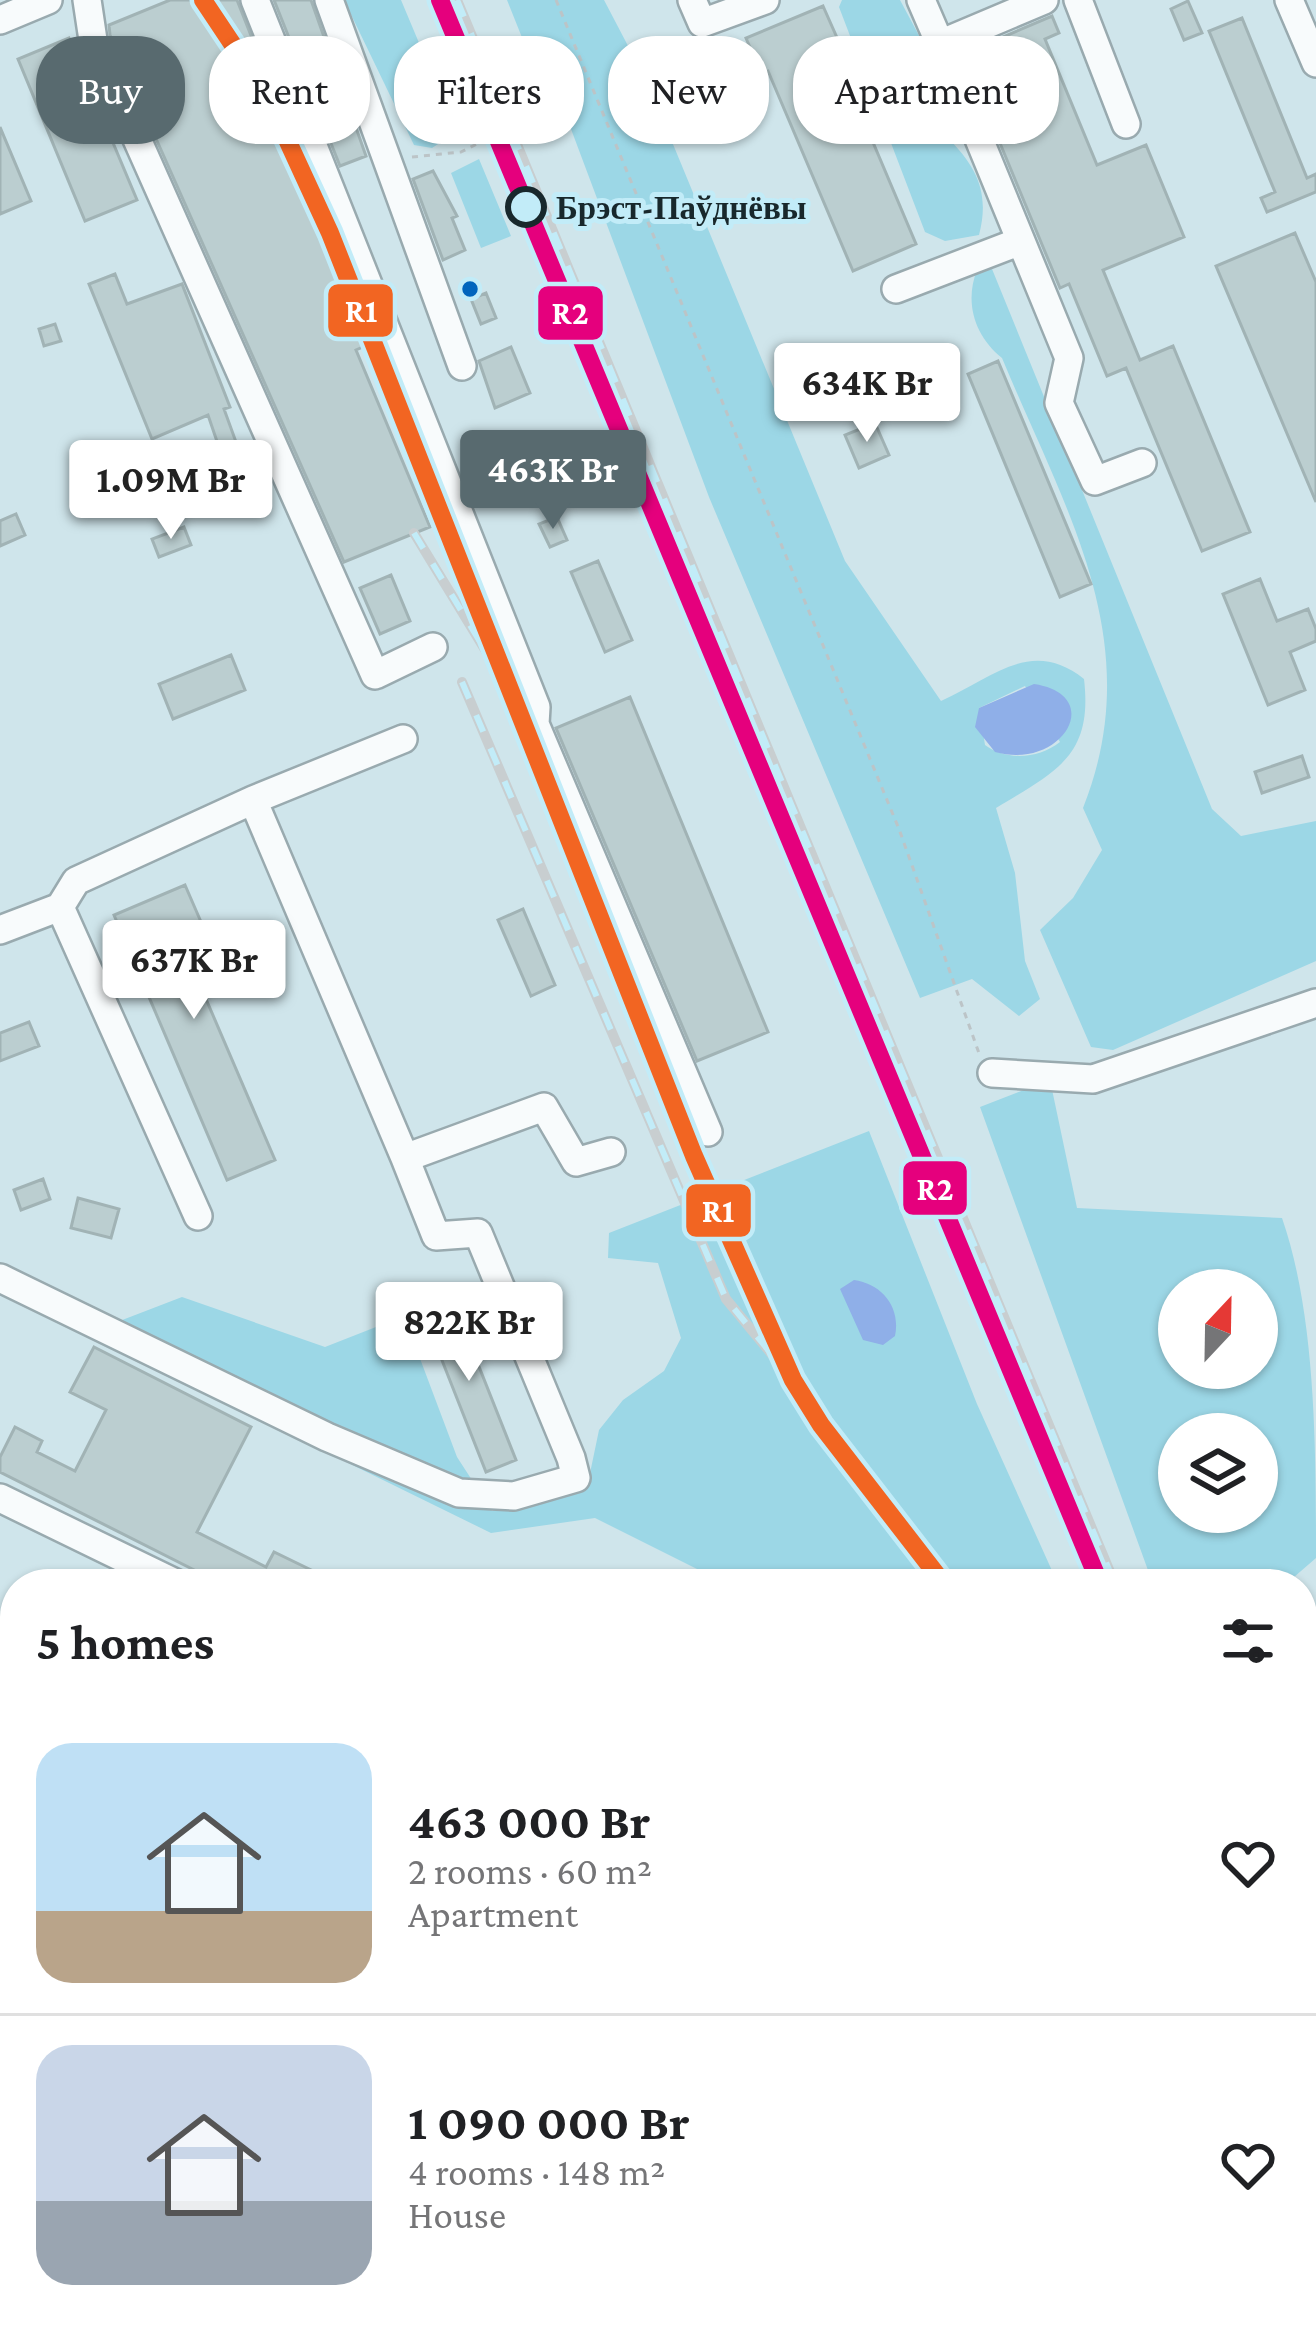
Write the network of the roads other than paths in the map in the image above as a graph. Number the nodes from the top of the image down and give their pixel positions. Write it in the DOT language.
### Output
graph roads {
  1 [pos="48,0"];
  2 [pos="87,0"];
  3 [pos="255,0"];
  4 [pos="329,0"];
  5 [pos="692,0"];
  6 [pos="765,0"];
  7 [pos="921,0"];
  8 [pos="1044,0"];
  9 [pos="1078,0"];
  10 [pos="1289,0"];
  11 [pos="0,20"];
  12 [pos="937,36"];
  13 [pos="959,36"];
  14 [pos="1316,63"];
  15 [pos="1126,124"];
  16 [pos="981,144"];
  17 [pos="1021,241"];
  18 [pos="896,289"];
  19 [pos="462,366"];
  20 [pos="1142,463"];
  21 [pos="433,646"];
  22 [pos="403,740"];
  23 [pos="253,800"];
  24 [pos="60,907"];
  25 [pos="0,930"];
  26 [pos="1316,1003"];
  27 [pos="992,1073"];
  28 [pos="708,1132"];
  29 [pos="611,1152"];
  30 [pos="405,1158"];
  31 [pos="198,1216"];
  32 [pos="0,1278"];
  33 [pos="0,1498"];
  34 [pos="146,1569"];
  1 -- 11 [label="street"];
  2 -- 21 [label="street"];
  3 -- 28 [label="street"];
  4 -- 19 [label="street"];
  5 -- 6 [label="street"];
  7 -- 12 [label="street"];
  8 -- 13 [label="street"];
  9 -- 15 [label="street"];
  10 -- 14 [label="street"];
  16 -- 17 [label="street"];
  17 -- 18 [label="street"];
  17 -- 20 [label="street"];
  22 -- 23 [label="street"];
  23 -- 24 [label="street"];
  23 -- 30 [label="street"];
  24 -- 25 [label="street"];
  24 -- 31 [label="street"];
  26 -- 27 [label="street"];
  29 -- 30 [label="street"];
  30 -- 32 [label="street"];
  33 -- 34 [label="street"];
}
